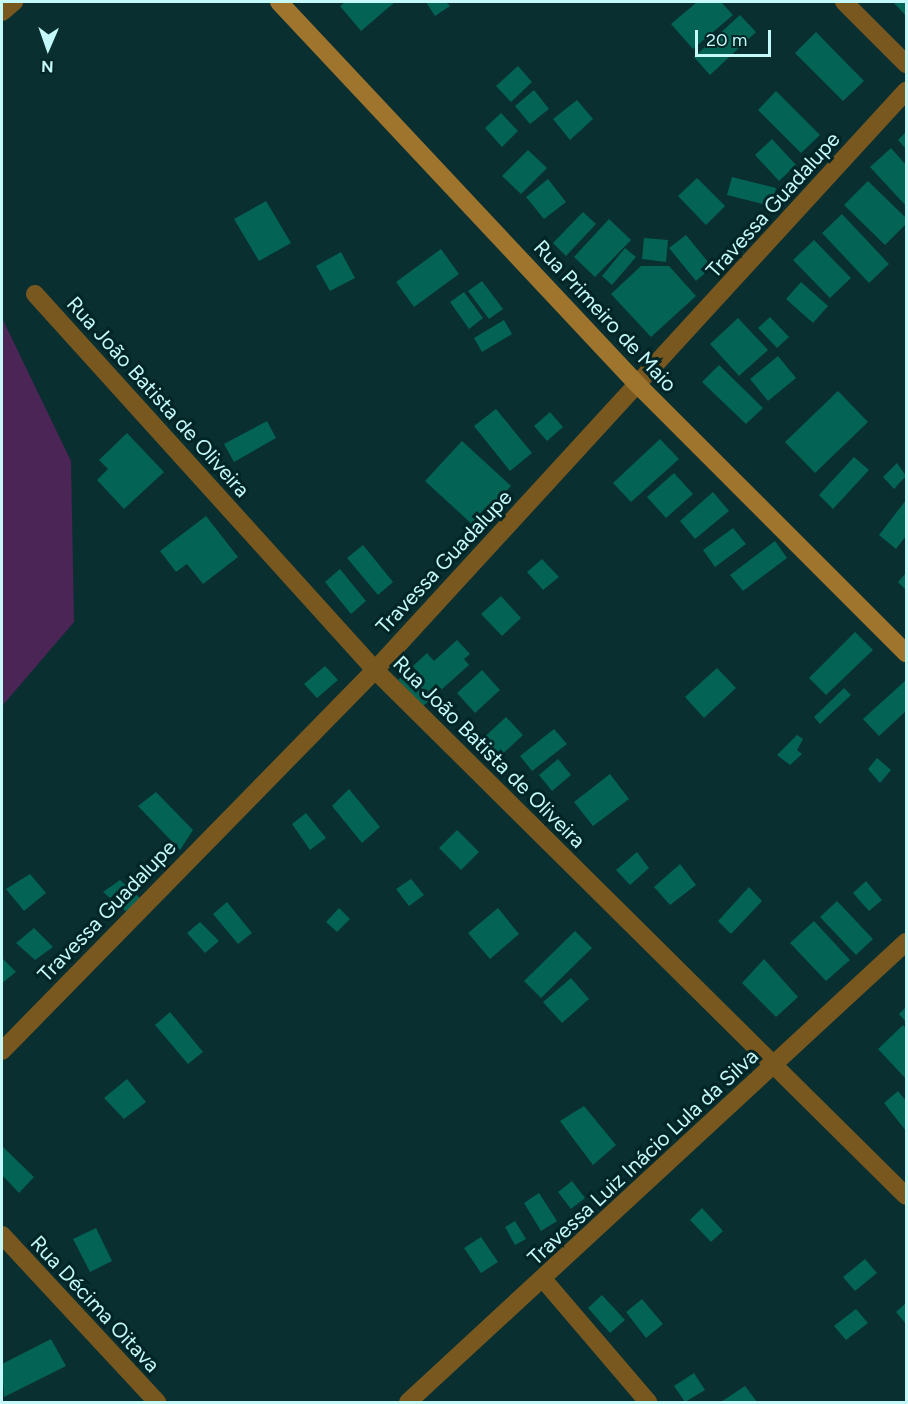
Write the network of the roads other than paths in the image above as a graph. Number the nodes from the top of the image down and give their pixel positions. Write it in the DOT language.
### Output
graph roads {
  1 [pos="14,2"];
  2 [pos="279,2"];
  3 [pos="844,2"];
  4 [pos="2,12"];
  5 [pos="906,64"];
  6 [pos="906,91"];
  7 [pos="34,294"];
  8 [pos="639,386"];
  9 [pos="906,653"];
  10 [pos="375,670"];
  11 [pos="906,942"];
  12 [pos="2,1051"];
  13 [pos="774,1067"];
  14 [pos="906,1196"];
  15 [pos="2,1235"];
  16 [pos="543,1279"];
  17 [pos="157,1402"];
  18 [pos="408,1402"];
  19 [pos="648,1402"];
  1 -- 4 [label="street"];
  2 -- 8 [label="street, Rua Primeiro de Maio"];
  3 -- 5 [label="street"];
  6 -- 8 [label="street, Travessa Guadalupe"];
  7 -- 10 [label="street, Rua João Batista de Oliveira"];
  8 -- 9 [label="street, Rua Primeiro de Maio"];
  8 -- 10 [label="street, Travessa Guadalupe"];
  10 -- 12 [label="street, Travessa Guadalupe"];
  10 -- 13 [label="street, Rua João Batista de Oliveira"];
  11 -- 13 [label="street, Travessa Luiz Inácio Lula da Silva"];
  13 -- 14 [label="street, Rua João Batista de Oliveira"];
  13 -- 16 [label="street, Travessa Luiz Inácio Lula da Silva"];
  15 -- 17 [label="street, Rua Décima Oitava"];
  16 -- 18 [label="street, Travessa Luiz Inácio Lula da Silva"];
  16 -- 19 [label="street"];
}
